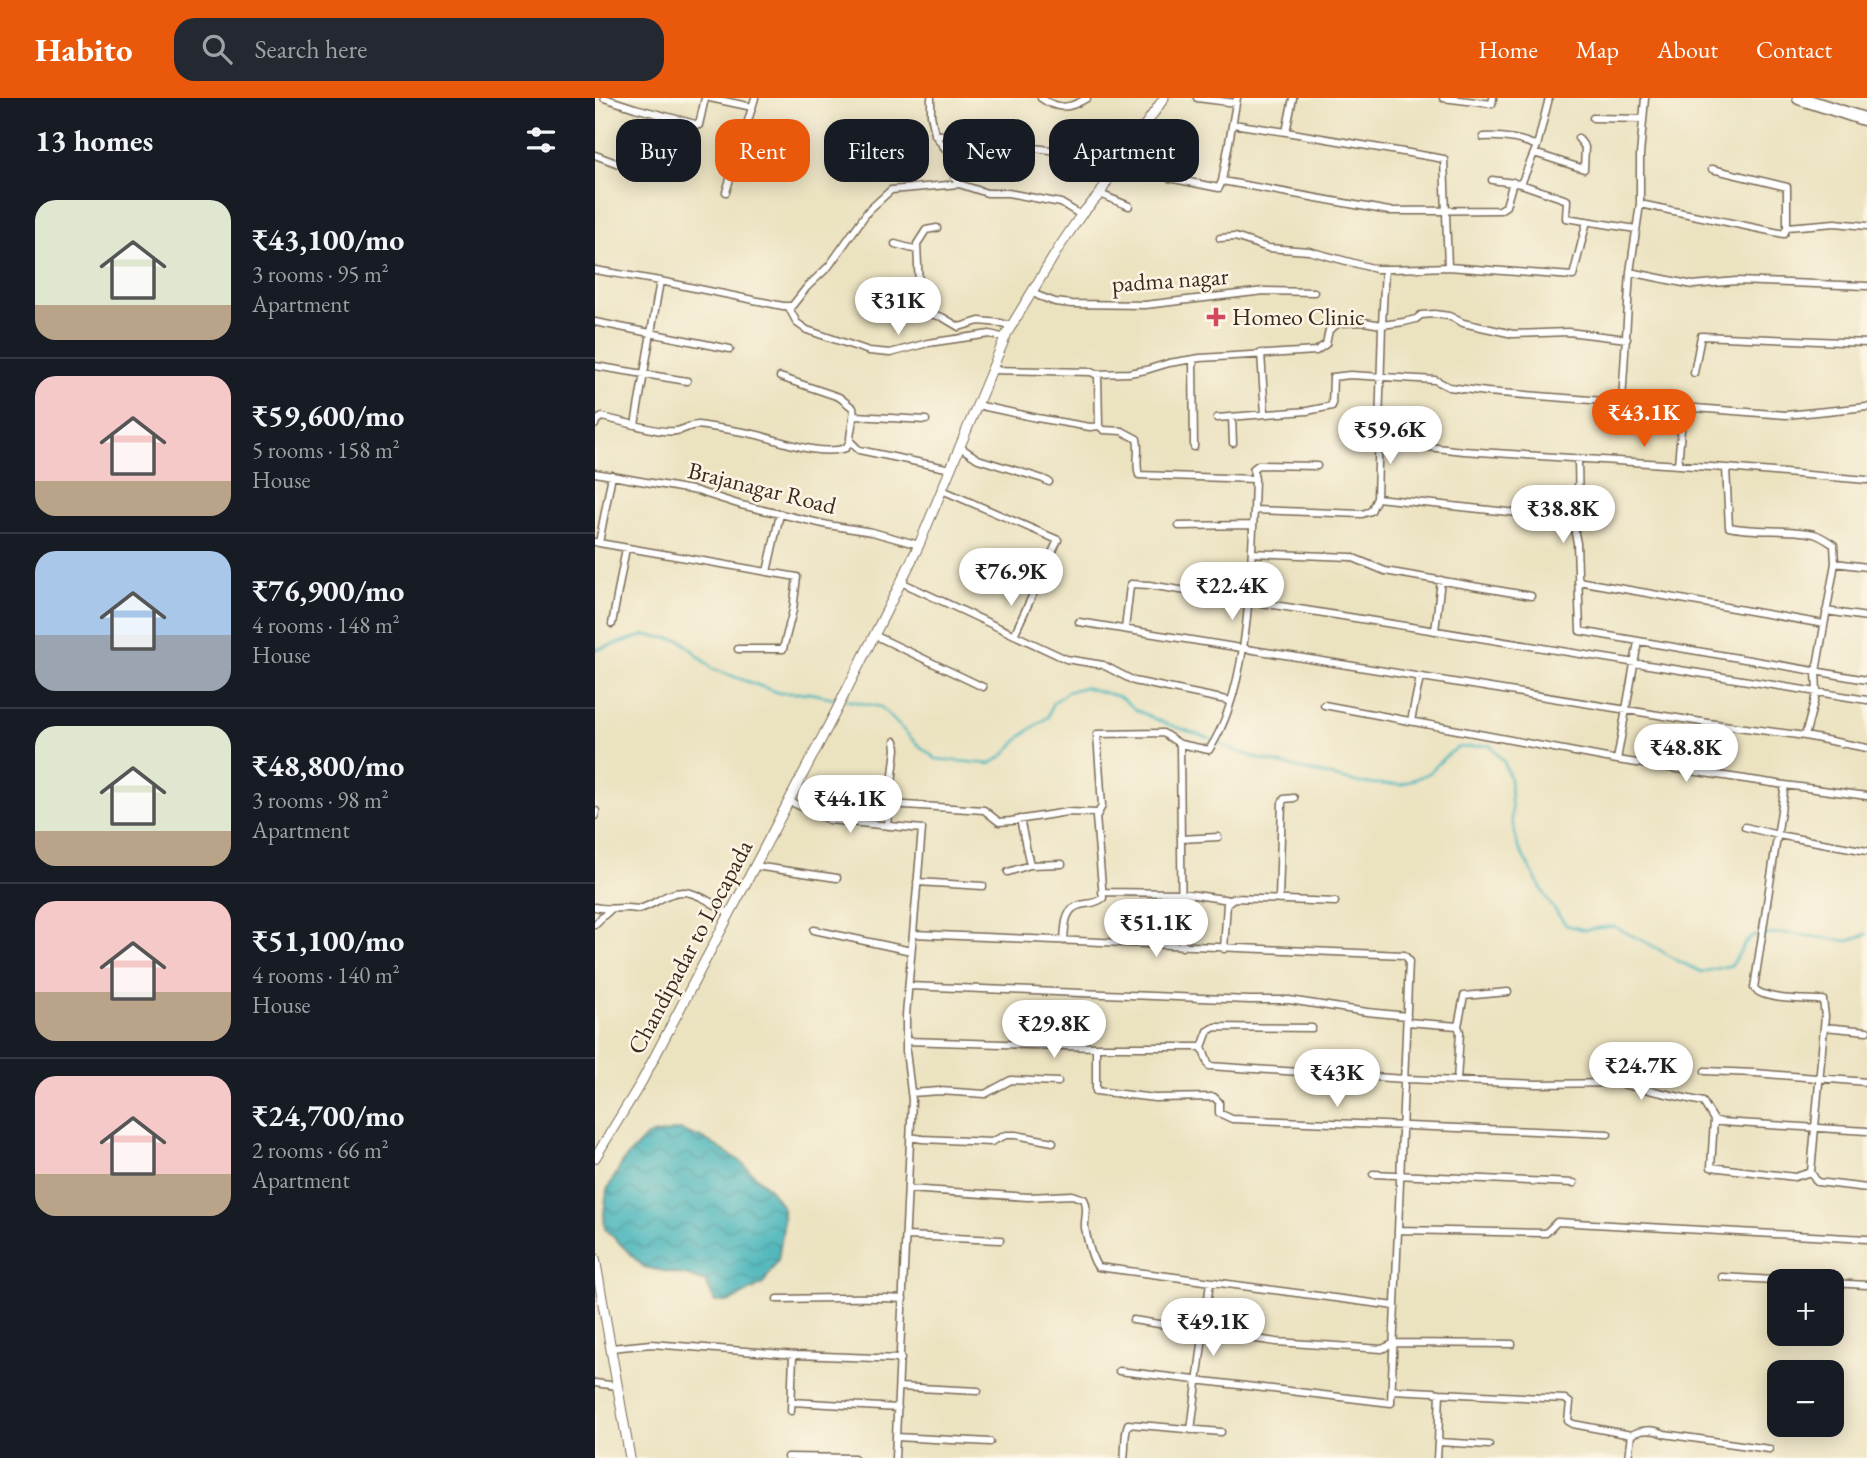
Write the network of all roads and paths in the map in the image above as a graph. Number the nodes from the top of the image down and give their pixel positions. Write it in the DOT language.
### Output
graph roads {
  1 [pos="606,98"];
  2 [pos="708,98"];
  3 [pos="755,98"];
  4 [pos="931,98"];
  5 [pos="1041,98"];
  6 [pos="1087,98"];
  7 [pos="1164,98"];
  8 [pos="1197,98"];
  9 [pos="1293,98"];
  10 [pos="1443,98"];
  11 [pos="1493,98"];
  12 [pos="1549,98"];
  13 [pos="1646,98"];
  14 [pos="1799,98"];
  15 [pos="1820,98"];
  16 [pos="1237,101"];
  17 [pos="752,107"];
  18 [pos="1867,114"];
  19 [pos="1593,118"];
  20 [pos="1149,119"];
  21 [pos="1643,119"];
  22 [pos="1867,120"];
  23 [pos="1233,124"];
  24 [pos="1286,132"];
  25 [pos="935,134"];
  26 [pos="1483,137"];
  27 [pos="1578,138"];
  28 [pos="1049,150"];
  29 [pos="1536,150"];
  30 [pos="595,155"];
  31 [pos="616,163"];
  32 [pos="1712,169"];
  33 [pos="1492,180"];
  34 [pos="1222,181"];
  35 [pos="1107,182"];
  36 [pos="1189,182"];
  37 [pos="1513,182"];
  38 [pos="959,184"];
  39 [pos="1521,184"];
  40 [pos="726,192"];
  41 [pos="1100,194"];
  42 [pos="1640,204"];
  43 [pos="1129,206"];
  44 [pos="1447,211"];
  45 [pos="1081,215"];
  46 [pos="1587,221"];
  47 [pos="1867,226"];
  48 [pos="1787,227"];
  49 [pos="936,228"];
  50 [pos="1636,229"];
  51 [pos="1220,239"];
  52 [pos="895,244"];
  53 [pos="917,250"];
  54 [pos="1448,267"];
  55 [pos="1385,269"];
  56 [pos="595,270"];
  57 [pos="1630,272"];
  58 [pos="660,282"];
  59 [pos="1867,286"];
  60 [pos="1032,291"];
  61 [pos="1314,292"];
  62 [pos="788,306"];
  63 [pos="595,322"];
  64 [pos="1382,325"];
  65 [pos="1011,326"];
  66 [pos="652,333"];
  67 [pos="1005,338"];
  68 [pos="1627,339"];
  69 [pos="1867,343"];
  70 [pos="730,349"];
  71 [pos="1261,353"];
  72 [pos="1193,360"];
  73 [pos="595,366"];
  74 [pos="992,370"];
  75 [pos="1694,373"];
  76 [pos="644,374"];
  77 [pos="1097,374"];
  78 [pos="780,377"];
  79 [pos="1379,377"];
  80 [pos="687,381"];
  81 [pos="1622,401"];
  82 [pos="977,405"];
  83 [pos="1683,406"];
  84 [pos="1867,407"];
  85 [pos="1265,414"];
  86 [pos="855,416"];
  87 [pos="1232,417"];
  88 [pos="1217,418"];
  89 [pos="926,420"];
  90 [pos="595,422"];
  91 [pos="635,425"];
  92 [pos="1099,426"];
  93 [pos="850,441"];
  94 [pos="1233,443"];
  95 [pos="1419,446"];
  96 [pos="960,447"];
  97 [pos="1194,447"];
  98 [pos="1578,459"];
  99 [pos="1678,465"];
  100 [pos="1317,467"];
  101 [pos="1726,468"];
  102 [pos="951,469"];
  103 [pos="595,473"];
  104 [pos="612,475"];
  105 [pos="1255,479"];
  106 [pos="1867,480"];
  107 [pos="1049,482"];
  108 [pos="942,490"];
  109 [pos="1377,498"];
  110 [pos="1254,510"];
  111 [pos="780,514"];
  112 [pos="1574,519"];
  113 [pos="1253,525"];
  114 [pos="1179,527"];
  115 [pos="597,543"];
  116 [pos="919,545"];
  117 [pos="626,548"];
  118 [pos="1252,553"];
  119 [pos="984,556"];
  120 [pos="1835,563"];
  121 [pos="1867,567"];
  122 [pos="1046,569"];
  123 [pos="767,572"];
  124 [pos="1441,580"];
  125 [pos="1578,581"];
  126 [pos="901,582"];
  127 [pos="1531,596"];
  128 [pos="1248,600"];
  129 [pos="1826,611"];
  130 [pos="1867,617"];
  131 [pos="1079,622"];
  132 [pos="613,624"];
  133 [pos="1824,624"];
  134 [pos="1125,629"];
  135 [pos="1435,631"];
  136 [pos="874,635"];
  137 [pos="1014,635"];
  138 [pos="1639,642"];
  139 [pos="1243,648"];
  140 [pos="738,649"];
  141 [pos="1635,662"];
  142 [pos="1816,672"];
  143 [pos="1420,677"];
  144 [pos="1867,680"];
  145 [pos="983,687"];
  146 [pos="1817,691"];
  147 [pos="1867,700"];
  148 [pos="1231,701"];
  149 [pos="1324,705"];
  150 [pos="1626,710"];
  151 [pos="1411,721"];
  152 [pos="1805,736"];
  153 [pos="895,741"];
  154 [pos="1180,744"];
  155 [pos="1867,748"];
  156 [pos="1617,760"];
  157 [pos="1785,785"];
  158 [pos="1867,796"];
  159 [pos="1293,798"];
  160 [pos="789,801"];
  161 [pos="890,804"];
  162 [pos="1098,813"];
  163 [pos="1020,819"];
  164 [pos="887,825"];
  165 [pos="1745,827"];
  166 [pos="1778,835"];
  167 [pos="1218,837"];
  168 [pos="1181,839"];
  169 [pos="1867,851"];
  170 [pos="1062,863"];
  171 [pos="1030,865"];
  172 [pos="755,866"];
  173 [pos="1008,872"];
  174 [pos="837,878"];
  175 [pos="917,882"];
  176 [pos="983,886"];
  177 [pos="1102,892"];
  178 [pos="1181,893"];
  179 [pos="1230,900"];
  180 [pos="1279,900"];
  181 [pos="1335,902"];
  182 [pos="595,907"];
  183 [pos="611,909"];
  184 [pos="729,914"];
  185 [pos="595,924"];
  186 [pos="814,930"];
  187 [pos="913,934"];
  188 [pos="1064,941"];
  189 [pos="1182,947"];
  190 [pos="1224,948"];
  191 [pos="911,951"];
  192 [pos="908,986"];
  193 [pos="1508,992"];
  194 [pos="1407,1019"];
  195 [pos="1458,1026"];
  196 [pos="1824,1027"];
  197 [pos="1312,1028"];
  198 [pos="1867,1031"];
  199 [pos="906,1041"];
  200 [pos="1202,1047"];
  201 [pos="1096,1048"];
  202 [pos="1705,1071"];
  203 [pos="1405,1079"];
  204 [pos="1819,1079"];
  205 [pos="1457,1081"];
  206 [pos="1058,1082"];
  207 [pos="1867,1082"];
  208 [pos="911,1093"];
  209 [pos="1714,1120"];
  210 [pos="1403,1125"];
  211 [pos="1815,1127"];
  212 [pos="1867,1131"];
  213 [pos="1608,1134"];
  214 [pos="910,1137"];
  215 [pos="1053,1142"];
  216 [pos="595,1158"];
  217 [pos="1811,1172"];
  218 [pos="1373,1174"];
  219 [pos="1401,1176"];
  220 [pos="1574,1183"];
  221 [pos="1867,1188"];
  222 [pos="908,1189"];
  223 [pos="1399,1230"];
  224 [pos="906,1236"];
  225 [pos="1867,1239"];
  226 [pos="1000,1240"];
  227 [pos="595,1258"];
  228 [pos="1722,1277"];
  229 [pos="1767,1280"];
  230 [pos="1210,1282"];
  231 [pos="1844,1284"];
  232 [pos="1867,1285"];
  233 [pos="903,1298"];
  234 [pos="777,1299"];
  235 [pos="1395,1306"];
  236 [pos="1133,1320"];
  237 [pos="1203,1331"];
  238 [pos="1394,1343"];
  239 [pos="1512,1344"];
  240 [pos="611,1348"];
  241 [pos="793,1355"];
  242 [pos="901,1359"];
  243 [pos="1119,1371"];
  244 [pos="1197,1381"];
  245 [pos="595,1383"];
  246 [pos="617,1386"];
  247 [pos="899,1387"];
  248 [pos="1392,1390"];
  249 [pos="978,1391"];
  250 [pos="1440,1394"];
  251 [pos="792,1402"];
  252 [pos="898,1408"];
  253 [pos="792,1412"];
  254 [pos="1191,1430"];
  255 [pos="1221,1432"];
  256 [pos="1632,1435"];
  257 [pos="896,1437"];
  258 [pos="990,1442"];
  259 [pos="1438,1442"];
  260 [pos="1489,1445"];
  261 [pos="1769,1449"];
  262 [pos="787,1457"];
  263 [pos="630,1458"];
  264 [pos="854,1458"];
  265 [pos="895,1458"];
  266 [pos="1124,1458"];
  267 [pos="1437,1458"];
  268 [pos="1628,1458"];
  1 -- 2 [label="street"];
  2 -- 17 [label="street"];
  3 -- 17 [label="street"];
  4 -- 25 [label="street"];
  5 -- 6 [label="street"];
  7 -- 20 [label="street, Chandipadar to Locapada"];
  8 -- 16 [label="street"];
  9 -- 24 [label="street"];
  10 -- 11 [label="street"];
  12 -- 29 [label="street"];
  13 -- 21 [label="street"];
  14 -- 22 [label="highway"];
  15 -- 18 [label="highway"];
  16 -- 23 [label="street"];
  17 -- 40 [label="street"];
  19 -- 21 [label="street"];
  21 -- 42 [label="street"];
  23 -- 24 [label="street"];
  23 -- 34 [label="street"];
  24 -- 44 [label="street"];
  25 -- 28 [label="street"];
  25 -- 38 [label="street"];
  26 -- 29 [label="street"];
  27 -- 29 [label="street"];
  29 -- 39 [label="street"];
  30 -- 31 [label="street"];
  32 -- 48 [label="street"];
  33 -- 37 [label="street"];
  34 -- 36 [label="street"];
  34 -- 44 [label="street"];
  35 -- 41 [label="street, Chandipadar to Locapada"];
  37 -- 39 [label="street"];
  37 -- 44 [label="street"];
  38 -- 45 [label="street"];
  38 -- 62 [label="street"];
  39 -- 46 [label="street"];
  41 -- 43 [label="street"];
  41 -- 45 [label="street, Chandipadar to Locapada"];
  42 -- 48 [label="street"];
  42 -- 50 [label="street"];
  44 -- 54 [label="street"];
  45 -- 60 [label="street, Chandipadar to Locapada"];
  46 -- 50 [label="street"];
  46 -- 54 [label="street"];
  47 -- 48 [label="street"];
  49 -- 53 [label="street"];
  50 -- 57 [label="street"];
  51 -- 55 [label="street"];
  52 -- 53 [label="street"];
  53 -- 65 [label="street"];
  54 -- 55 [label="street"];
  55 -- 64 [label="street"];
  56 -- 58 [label="street"];
  57 -- 59 [label="street"];
  57 -- 68 [label="street"];
  58 -- 62 [label="street"];
  58 -- 66 [label="street"];
  60 -- 61 [label="street, padma nagar"];
  60 -- 65 [label="street, Chandipadar to Locapada"];
  62 -- 67 [label="street"];
  63 -- 66 [label="street"];
  64 -- 68 [label="street"];
  64 -- 71 [label="street"];
  64 -- 79 [label="street"];
  65 -- 67 [label="street, Chandipadar to Locapada"];
  66 -- 70 [label="street"];
  66 -- 76 [label="street"];
  67 -- 74 [label="street, Chandipadar to Locapada"];
  68 -- 81 [label="street"];
  69 -- 75 [label="street"];
  71 -- 72 [label="street"];
  71 -- 85 [label="street"];
  72 -- 77 [label="street"];
  72 -- 97 [label="street"];
  73 -- 76 [label="street"];
  74 -- 77 [label="street"];
  74 -- 82 [label="street, Chandipadar to Locapada"];
  76 -- 80 [label="street"];
  76 -- 91 [label="street"];
  77 -- 92 [label="street"];
  78 -- 86 [label="street"];
  79 -- 81 [label="street"];
  79 -- 85 [label="street"];
  79 -- 109 [label="street"];
  81 -- 83 [label="street"];
  82 -- 92 [label="street"];
  82 -- 96 [label="street, Chandipadar to Locapada"];
  83 -- 84 [label="street"];
  83 -- 99 [label="street"];
  85 -- 87 [label="street"];
  86 -- 89 [label="street"];
  86 -- 93 [label="street"];
  87 -- 88 [label="street"];
  87 -- 94 [label="street"];
  90 -- 91 [label="street"];
  91 -- 93 [label="street"];
  92 -- 105 [label="street"];
  93 -- 102 [label="street"];
  95 -- 98 [label="street"];
  96 -- 102 [label="street, Chandipadar to Locapada"];
  96 -- 107 [label="street"];
  98 -- 99 [label="street"];
  98 -- 112 [label="street"];
  99 -- 101 [label="street"];
  100 -- 105 [label="street"];
  101 -- 106 [label="street"];
  101 -- 120 [label="street"];
  102 -- 108 [label="street, Chandipadar to Locapada"];
  103 -- 104 [label="street, Brajanagar Road"];
  104 -- 111 [label="street, Brajanagar Road"];
  104 -- 115 [label="street"];
  105 -- 110 [label="street"];
  108 -- 116 [label="street, Chandipadar to Locapada"];
  108 -- 122 [label="street"];
  109 -- 110 [label="street"];
  109 -- 112 [label="street"];
  110 -- 113 [label="street"];
  111 -- 116 [label="street, Brajanagar Road"];
  111 -- 123 [label="street"];
  112 -- 125 [label="street"];
  113 -- 114 [label="street"];
  113 -- 118 [label="street"];
  115 -- 117 [label="street"];
  116 -- 126 [label="street, Chandipadar to Locapada"];
  117 -- 123 [label="street"];
  117 -- 132 [label="street"];
  118 -- 124 [label="street"];
  118 -- 128 [label="street"];
  119 -- 122 [label="street"];
  120 -- 121 [label="street"];
  120 -- 129 [label="street"];
  122 -- 137 [label="street"];
  123 -- 140 [label="street"];
  124 -- 127 [label="street"];
  124 -- 135 [label="street"];
  125 -- 133 [label="street"];
  125 -- 138 [label="street"];
  126 -- 136 [label="street, Chandipadar to Locapada"];
  126 -- 137 [label="street"];
  128 -- 134 [label="street"];
  128 -- 135 [label="street"];
  128 -- 139 [label="street"];
  129 -- 130 [label="street"];
  129 -- 133 [label="street"];
  131 -- 134 [label="street"];
  133 -- 142 [label="street"];
  134 -- 139 [label="street"];
  135 -- 141 [label="street"];
  136 -- 145 [label="street"];
  136 -- 160 [label="street, Chandipadar to Locapada"];
  137 -- 148 [label="street"];
  138 -- 141 [label="street"];
  138 -- 142 [label="street"];
  139 -- 143 [label="street"];
  139 -- 148 [label="street"];
  141 -- 146 [label="street"];
  141 -- 150 [label="street"];
  142 -- 144 [label="street"];
  142 -- 146 [label="street"];
  143 -- 150 [label="street"];
  143 -- 151 [label="street"];
  146 -- 147 [label="street"];
  146 -- 152 [label="street"];
  148 -- 154 [label="street"];
  149 -- 151 [label="street"];
  150 -- 152 [label="street"];
  150 -- 156 [label="street"];
  151 -- 156 [label="street"];
  152 -- 155 [label="street"];
  153 -- 161 [label="street"];
  154 -- 162 [label="street"];
  154 -- 168 [label="street"];
  156 -- 157 [label="street"];
  157 -- 158 [label="street"];
  157 -- 166 [label="street"];
  159 -- 180 [label="street"];
  160 -- 164 [label="street"];
  160 -- 172 [label="street, Chandipadar to Locapada"];
  161 -- 163 [label="street"];
  161 -- 164 [label="street"];
  162 -- 163 [label="street"];
  162 -- 177 [label="street"];
  163 -- 171 [label="street"];
  164 -- 175 [label="street"];
  165 -- 166 [label="street"];
  166 -- 169 [label="street"];
  166 -- 196 [label="street"];
  167 -- 168 [label="street"];
  168 -- 178 [label="street"];
  170 -- 171 [label="street"];
  171 -- 173 [label="street"];
  172 -- 174 [label="street"];
  172 -- 184 [label="street, Chandipadar to Locapada"];
  175 -- 176 [label="street"];
  175 -- 187 [label="street"];
  177 -- 178 [label="street"];
  177 -- 188 [label="street"];
  178 -- 179 [label="street"];
  178 -- 189 [label="street"];
  179 -- 180 [label="street"];
  179 -- 190 [label="street"];
  180 -- 181 [label="street"];
  182 -- 183 [label="street"];
  183 -- 184 [label="street"];
  183 -- 185 [label="street"];
  184 -- 216 [label="street, Chandipadar to Locapada"];
  186 -- 191 [label="street"];
  187 -- 188 [label="street"];
  187 -- 191 [label="street"];
  188 -- 189 [label="street"];
  189 -- 190 [label="street"];
  190 -- 194 [label="street"];
  191 -- 192 [label="street"];
  192 -- 194 [label="street"];
  192 -- 199 [label="street"];
  193 -- 195 [label="street"];
  194 -- 195 [label="street"];
  194 -- 203 [label="street"];
  195 -- 205 [label="street"];
  196 -- 198 [label="street"];
  196 -- 204 [label="street"];
  197 -- 200 [label="street"];
  199 -- 201 [label="street"];
  199 -- 208 [label="street"];
  200 -- 201 [label="street"];
  200 -- 203 [label="street"];
  201 -- 210 [label="street"];
  202 -- 204 [label="street"];
  203 -- 205 [label="street"];
  203 -- 210 [label="street"];
  204 -- 207 [label="street"];
  204 -- 211 [label="street"];
  205 -- 209 [label="street"];
  206 -- 208 [label="street"];
  208 -- 214 [label="street"];
  209 -- 211 [label="street"];
  209 -- 217 [label="street"];
  210 -- 213 [label="street"];
  210 -- 219 [label="street"];
  211 -- 212 [label="street"];
  211 -- 217 [label="street"];
  214 -- 215 [label="street"];
  214 -- 222 [label="street"];
  217 -- 221 [label="street"];
  218 -- 219 [label="street"];
  219 -- 220 [label="street"];
  219 -- 223 [label="street"];
  222 -- 224 [label="street"];
  222 -- 230 [label="street"];
  223 -- 225 [label="street"];
  223 -- 235 [label="street"];
  224 -- 226 [label="street"];
  224 -- 233 [label="street"];
  227 -- 240 [label="street"];
  228 -- 229 [label="street"];
  230 -- 235 [label="street"];
  230 -- 237 [label="street"];
  231 -- 232 [label="street"];
  233 -- 234 [label="street"];
  233 -- 242 [label="street"];
  235 -- 238 [label="street"];
  236 -- 237 [label="street"];
  237 -- 238 [label="street"];
  237 -- 244 [label="street"];
  238 -- 239 [label="street"];
  238 -- 248 [label="street"];
  240 -- 241 [label="street"];
  240 -- 246 [label="street"];
  241 -- 242 [label="street"];
  241 -- 251 [label="street"];
  242 -- 247 [label="street"];
  243 -- 244 [label="street"];
  244 -- 248 [label="street"];
  244 -- 254 [label="street"];
  245 -- 246 [label="street"];
  246 -- 263 [label="street"];
  247 -- 249 [label="street"];
  247 -- 252 [label="street"];
  248 -- 250 [label="street"];
  250 -- 256 [label="street"];
  250 -- 259 [label="street"];
  251 -- 252 [label="street"];
  251 -- 253 [label="street"];
  252 -- 257 [label="street"];
  254 -- 255 [label="street"];
  254 -- 266 [label="street"];
  256 -- 261 [label="street"];
  256 -- 268 [label="street"];
  257 -- 258 [label="street"];
  257 -- 265 [label="street"];
  259 -- 260 [label="street"];
  259 -- 267 [label="street"];
  262 -- 264 [label="street"];
}
